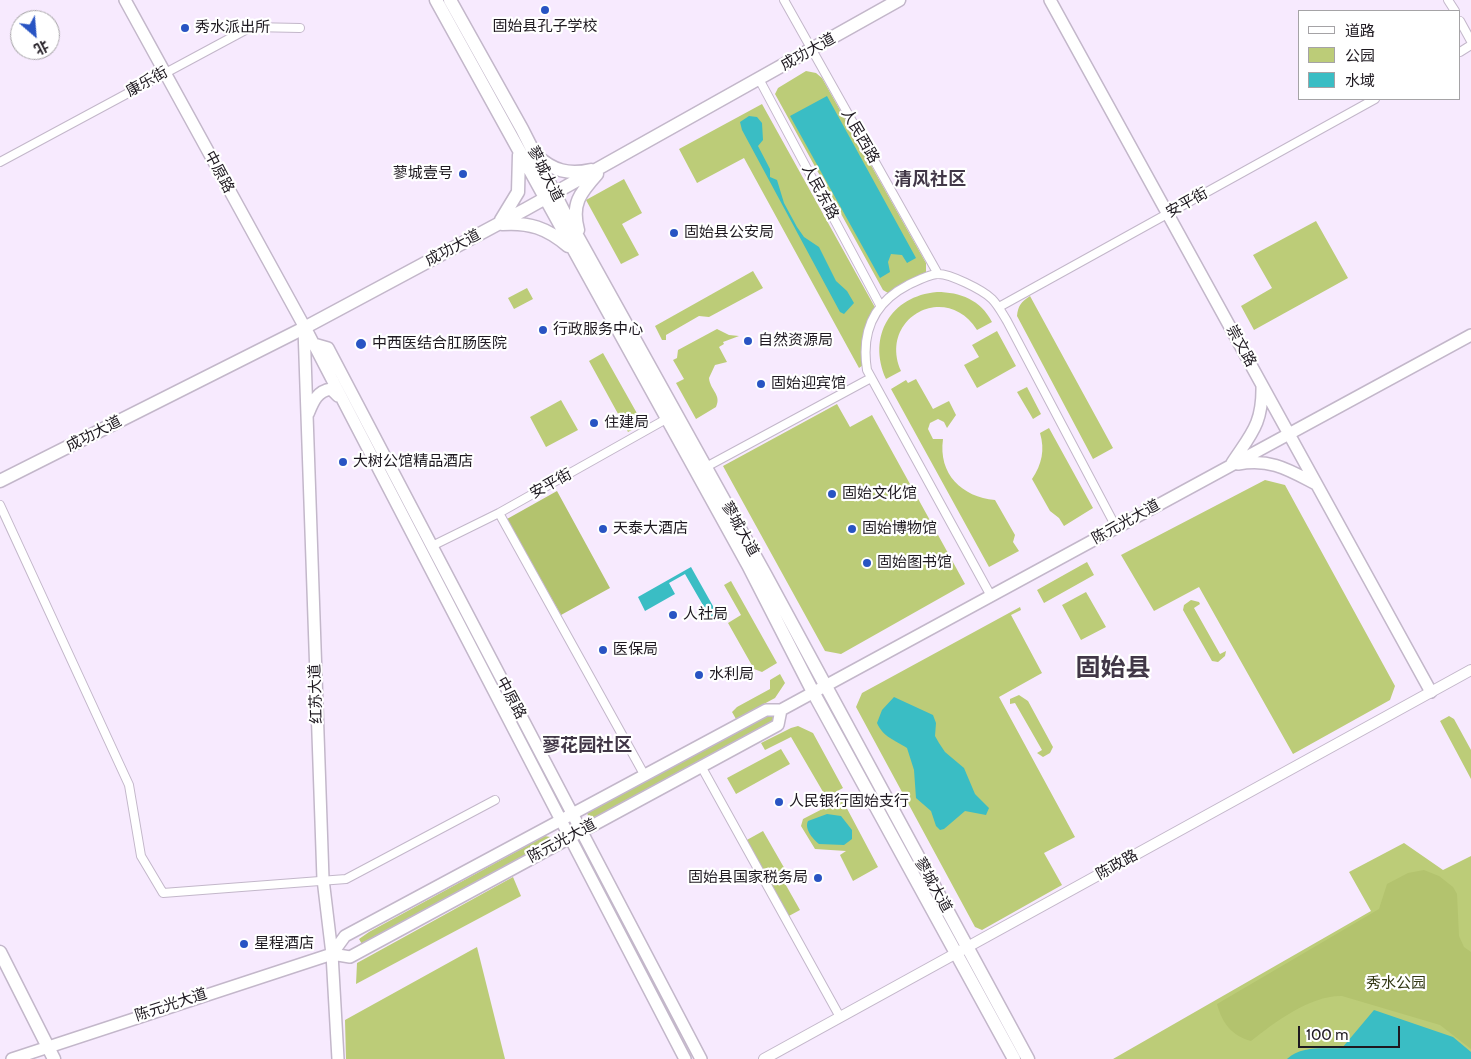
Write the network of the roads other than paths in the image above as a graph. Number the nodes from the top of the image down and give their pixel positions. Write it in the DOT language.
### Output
graph roads {
  1 [pos="125,0"];
  2 [pos="436,0"];
  3 [pos="450,0"];
  4 [pos="784,0"];
  5 [pos="899,0"];
  6 [pos="1050,0"];
  7 [pos="1461,23"];
  8 [pos="300,28"];
  9 [pos="1471,41"];
  10 [pos="811,50"];
  11 [pos="166,72"];
  12 [pos="759,79"];
  13 [pos="1373,100"];
  14 [pos="533,152"];
  15 [pos="519,153"];
  16 [pos="0,162"];
  17 [pos="603,167"];
  18 [pos="549,197"];
  19 [pos="1168,213"];
  20 [pos="497,225"];
  21 [pos="577,247"];
  22 [pos="938,274"];
  23 [pos="880,305"];
  24 [pos="999,307"];
  25 [pos="304,328"];
  26 [pos="1471,335"];
  27 [pos="314,344"];
  28 [pos="870,378"];
  29 [pos="1262,384"];
  30 [pos="341,399"];
  31 [pos="307,416"];
  32 [pos="668,418"];
  33 [pos="1289,434"];
  34 [pos="1231,465"];
  35 [pos="706,467"];
  36 [pos="0,481"];
  37 [pos="1316,484"];
  38 [pos="0,505"];
  39 [pos="500,513"];
  40 [pos="1116,526"];
  41 [pos="432,546"];
  42 [pos="990,596"];
  43 [pos="1471,670"];
  44 [pos="819,689"];
  45 [pos="1431,692"];
  46 [pos="781,710"];
  47 [pos="701,766"];
  48 [pos="646,776"];
  49 [pos="496,800"];
  50 [pos="567,817"];
  51 [pos="582,830"];
  52 [pos="570,836"];
  53 [pos="323,879"];
  54 [pos="962,950"];
  55 [pos="0,952"];
  56 [pos="332,954"];
  57 [pos="840,1017"];
  58 [pos="47,1046"];
  59 [pos="12,1059"];
  60 [pos="54,1059"];
  61 [pos="338,1059"];
  62 [pos="685,1059"];
  63 [pos="701,1059"];
  64 [pos="764,1059"];
  65 [pos="1014,1059"];
  66 [pos="1028,1059"];
  1 -- 11 [label="main road, 中原路"];
  2 -- 15 [label="main road, 蓼城大道"];
  3 -- 14 [label="main road, 蓼城大道"];
  4 -- 10 [label="street, 人民西路"];
  5 -- 10 [label="main road, 成功大道"];
  6 -- 19 [label="main road, 崇文路"];
  7 -- 9 [label="street"];
  8 -- 11 [label="street, 康乐街"];
  10 -- 12 [label="main road, 成功大道"];
  10 -- 22 [label="street, 人民西路"];
  11 -- 16 [label="street, 康乐街"];
  11 -- 25 [label="main road, 中原路"];
  12 -- 17 [label="main road, 成功大道"];
  12 -- 23 [label="street, 人民东路"];
  13 -- 19 [label="street, 安平街"];
  14 -- 17 [label="main road"];
  14 -- 18 [label="main road, 蓼城大道"];
  15 -- 18 [label="main road, 蓼城大道"];
  15 -- 20 [label="main road"];
  17 -- 18 [label="main road, 成功大道"];
  17 -- 21 [label="main road"];
  18 -- 20 [label="main road, 成功大道"];
  18 -- 21 [label="main road, 蓼城大道"];
  19 -- 24 [label="street, 安平街"];
  19 -- 29 [label="main road, 崇文路"];
  20 -- 21 [label="main road"];
  20 -- 25 [label="main road, 成功大道"];
  21 -- 32 [label="main road, 蓼城大道"];
  21 -- 35 [label="main road, 蓼城大道"];
  22 -- 23 [label="street"];
  22 -- 24 [label="street"];
  23 -- 28 [label="street"];
  24 -- 40 [label="street"];
  25 -- 27 [label="main road, 中原路"];
  25 -- 31 [label="main road, 红苏大道"];
  25 -- 36 [label="main road, 成功大道"];
  26 -- 33 [label="main road, 陈元光大道"];
  27 -- 30 [label="main road, 中原路"];
  27 -- 41 [label="main road, 中原路"];
  28 -- 35 [label="street"];
  28 -- 42 [label="street"];
  29 -- 33 [label="main road, 崇文路"];
  29 -- 34 [label="main road"];
  30 -- 31 [label="main road"];
  30 -- 50 [label="main road, 中原路"];
  31 -- 53 [label="main road, 红苏大道"];
  32 -- 39 [label="street, 安平街"];
  32 -- 44 [label="main road, 蓼城大道"];
  33 -- 34 [label="main road, 陈元光大道"];
  33 -- 37 [label="main road, 崇文路"];
  34 -- 37 [label="main road"];
  34 -- 40 [label="main road, 陈元光大道"];
  35 -- 44 [label="main road, 蓼城大道"];
  37 -- 45 [label="main road, 崇文路"];
  38 -- 53 [label="street"];
  39 -- 41 [label="street, 安平街"];
  39 -- 48 [label="street"];
  40 -- 42 [label="main road, 陈元光大道"];
  41 -- 50 [label="main road, 中原路"];
  42 -- 44 [label="main road, 陈元光大道"];
  43 -- 45 [label="street, 陈政路"];
  44 -- 46 [label="main road, 陈元光大道"];
  44 -- 54 [label="main road, 蓼城大道"];
  45 -- 54 [label="street, 陈政路"];
  46 -- 47 [label="main road, 陈元光大道"];
  46 -- 48 [label="main road, 陈元光大道"];
  47 -- 51 [label="main road, 陈元光大道"];
  47 -- 57 [label="street"];
  48 -- 50 [label="main road, 陈元光大道"];
  49 -- 53 [label="street"];
  50 -- 51 [label="main road, 中原路"];
  50 -- 52 [label="main road, 中原路"];
  50 -- 56 [label="main road, 陈元光大道"];
  51 -- 52 [label="main road, 陈元光大道"];
  51 -- 63 [label="main road, 中原路"];
  52 -- 56 [label="main road, 陈元光大道"];
  52 -- 62 [label="main road, 中原路"];
  53 -- 56 [label="main road, 红苏大道"];
  54 -- 57 [label="street, 陈政路"];
  54 -- 65 [label="main road, 蓼城大道"];
  54 -- 66 [label="main road, 蓼城大道"];
  55 -- 58 [label="main road"];
  56 -- 58 [label="main road, 陈元光大道"];
  56 -- 61 [label="main road, 红苏大道"];
  57 -- 64 [label="street, 陈政路"];
  58 -- 59 [label="main road, 陈元光大道"];
  58 -- 60 [label="main road"];
}
